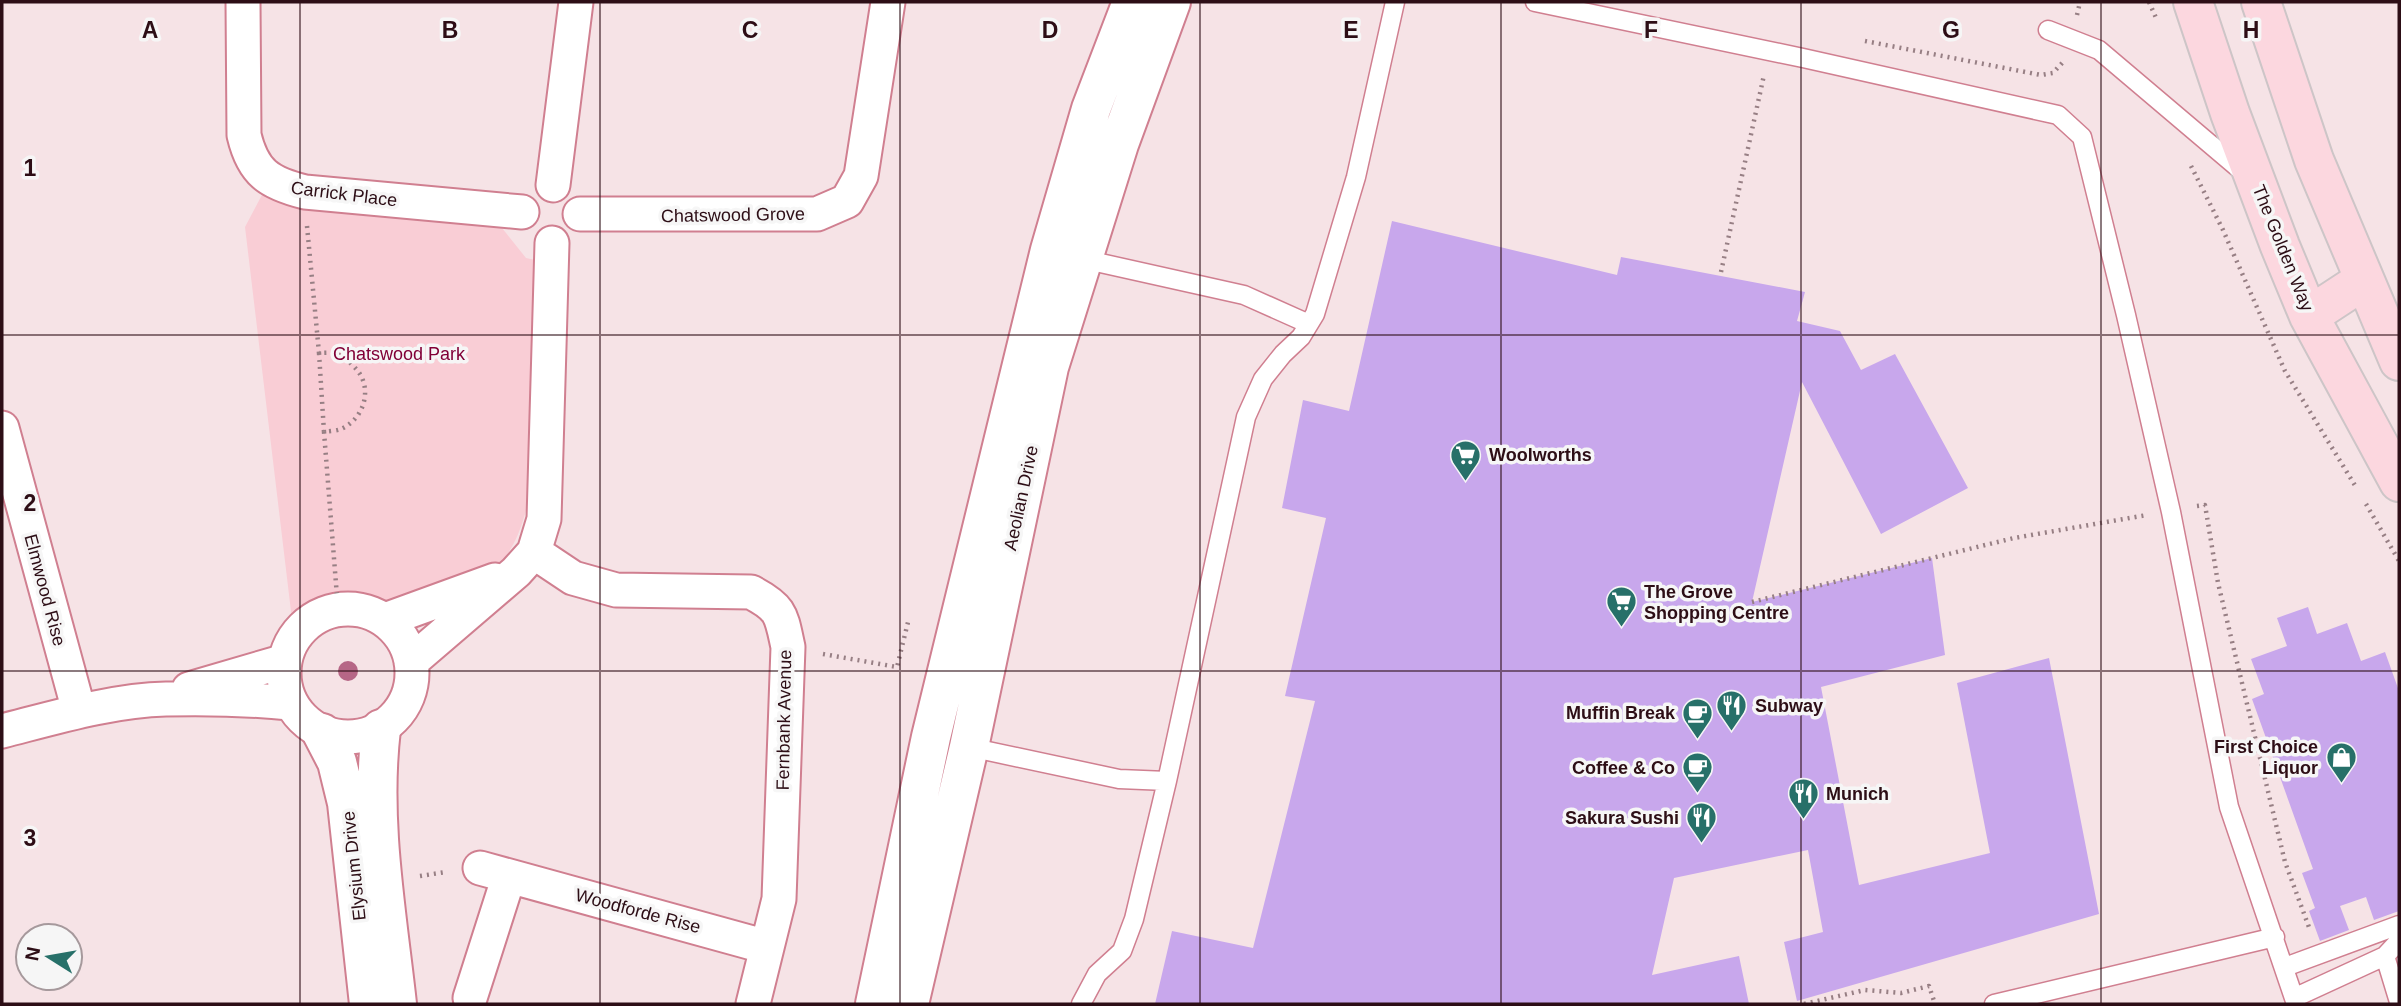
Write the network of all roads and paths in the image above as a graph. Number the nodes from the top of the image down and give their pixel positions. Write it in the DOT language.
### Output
graph roads {
  1 [pos="243,2"];
  2 [pos="576,2"];
  3 [pos="888,2"];
  4 [pos="1132,2"];
  5 [pos="1171,2"];
  6 [pos="1395,2"];
  7 [pos="1535,2"];
  8 [pos="2080,2"];
  9 [pos="2193,2"];
  10 [pos="2261,2"];
  11 [pos="2048,30"];
  12 [pos="2073,39"];
  13 [pos="1861,40"];
  14 [pos="1768,51"];
  15 [pos="2256,183"];
  16 [pos="553,185"];
  17 [pos="305,192"];
  18 [pos="522,212"];
  19 [pos="580,214"];
  20 [pos="552,243"];
  21 [pos="1067,254"];
  22 [pos="1721,272"];
  23 [pos="2364,280"];
  24 [pos="2309,316"];
  25 [pos="1309,324"];
  26 [pos="319,353"];
  27 [pos="2399,360"];
  28 [pos="2,428"];
  29 [pos="324,432"];
  30 [pos="2399,482"];
  31 [pos="2171,512"];
  32 [pos="525,562"];
  33 [pos="1752,602"];
  34 [pos="338,609"];
  35 [pos="909,618"];
  36 [pos="385,620"];
  37 [pos="820,654"];
  38 [pos="285,661"];
  39 [pos="411,662"];
  40 [pos="164,699"];
  41 [pos="290,703"];
  42 [pos="79,711"];
  43 [pos="381,729"];
  44 [pos="2,731"];
  45 [pos="323,733"];
  46 [pos="969,747"];
  47 [pos="1167,780"];
  48 [pos="2399,925"];
  49 [pos="2275,937"];
  50 [pos="2399,941"];
  51 [pos="767,947"];
  52 [pos="2319,955"];
  53 [pos="2385,956"];
  54 [pos="2293,991"];
  55 [pos="2054,997"];
  56 [pos="470,998"];
  57 [pos="2399,1002"];
  58 [pos="369,1004"];
  59 [pos="397,1004"];
  60 [pos="752,1004"];
  61 [pos="875,1004"];
  62 [pos="909,1004"];
  63 [pos="1081,1004"];
  64 [pos="1804,1004"];
  65 [pos="1935,1004"];
  66 [pos="1999,1004"];
  1 -- 17 [label="street, Carrick Place"];
  2 -- 16 [label="street"];
  3 -- 19 [label="street, Chatswood Grove"];
  4 -- 21 [label="street, Aeolian Drive"];
  5 -- 21 [label="street, Aeolian Drive"];
  6 -- 25 [label="lane"];
  7 -- 14 [label="lane"];
  8 -- 12 [label="path"];
  9 -- 15 [label="main road, The Golden Way"];
  10 -- 23 [label="main road"];
  11 -- 12 [label="lane"];
  12 -- 13 [label="path"];
  12 -- 15 [label="lane"];
  14 -- 22 [label="path"];
  14 -- 31 [label="lane"];
  15 -- 24 [label="main road, The Golden Way"];
  16 -- 18 [label="street"];
  16 -- 19 [label="street"];
  17 -- 18 [label="street, Carrick Place"];
  17 -- 26 [label="path"];
  18 -- 20 [label="street"];
  19 -- 20 [label="street"];
  20 -- 32 [label="street"];
  21 -- 25 [label="lane"];
  21 -- 46 [label="street, Aeolian Drive"];
  21 -- 61 [label="street, Aeolian Drive"];
  23 -- 24 [label="main road"];
  23 -- 27 [label="main road"];
  24 -- 30 [label="main road, The Golden Way"];
  25 -- 47 [label="lane"];
  26 -- 29 [label="path"];
  26 -- 29 [label="path"];
  28 -- 42 [label="street, Elmwood Rise"];
  29 -- 34 [label="path"];
  31 -- 33 [label="path"];
  31 -- 49 [label="lane"];
  31 -- 52 [label="path"];
  32 -- 36 [label="street"];
  32 -- 39 [label="street"];
  32 -- 51 [label="street, Fernbank Avenue"];
  34 -- 36 [label="street"];
  34 -- 38 [label="street"];
  35 -- 37 [label="path"];
  36 -- 39 [label="street"];
  38 -- 40 [label="street"];
  38 -- 41 [label="street"];
  39 -- 43 [label="street"];
  40 -- 41 [label="street"];
  40 -- 42 [label="street"];
  41 -- 45 [label="street"];
  42 -- 44 [label="street"];
  43 -- 45 [label="street"];
  43 -- 59 [label="street, Elysium Drive"];
  45 -- 58 [label="street, Elysium Drive"];
  46 -- 47 [label="lane"];
  46 -- 62 [label="street, Aeolian Drive"];
  47 -- 63 [label="lane"];
  48 -- 52 [label="lane"];
  49 -- 54 [label="lane"];
  49 -- 55 [label="lane"];
  50 -- 53 [label="lane"];
  51 -- 56 [label="street, Woodforde Rise"];
  51 -- 60 [label="street, Fernbank Avenue"];
  52 -- 54 [label="lane"];
  53 -- 54 [label="lane"];
  53 -- 57 [label="lane"];
  55 -- 66 [label="lane"];
  64 -- 65 [label="path"];
}
